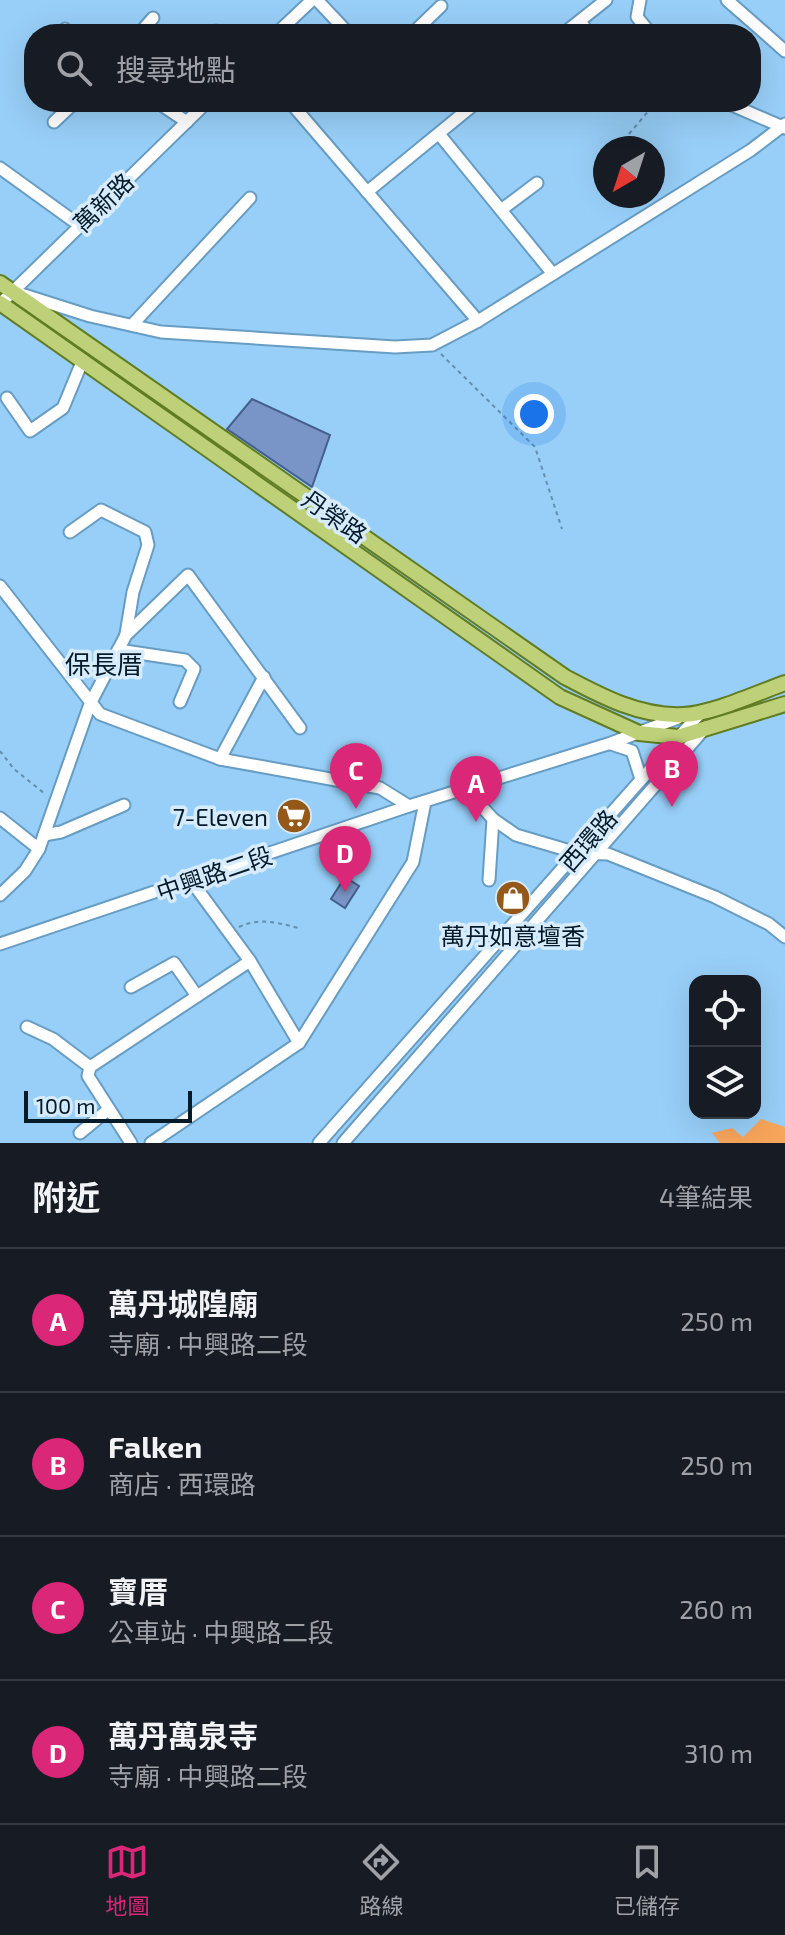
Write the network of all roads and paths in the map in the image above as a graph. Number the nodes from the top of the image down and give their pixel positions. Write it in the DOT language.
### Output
graph roads {
  1 [pos="314,0"];
  2 [pos="606,0"];
  3 [pos="640,0"];
  4 [pos="727,0"];
  5 [pos="441,6"];
  6 [pos="153,18"];
  7 [pos="580,21"];
  8 [pos="148,24"];
  9 [pos="287,24"];
  10 [pos="339,24"];
  11 [pos="422,24"];
  12 [pos="576,24"];
  13 [pos="582,24"];
  14 [pos="643,24"];
  15 [pos="754,24"];
  16 [pos="761,30"];
  17 [pos="785,51"];
  18 [pos="64,112"];
  19 [pos="172,112"];
  20 [pos="197,112"];
  21 [pos="299,112"];
  22 [pos="465,112"];
  23 [pos="648,112"];
  24 [pos="750,112"];
  25 [pos="54,122"];
  26 [pos="187,122"];
  27 [pos="784,126"];
  28 [pos="439,134"];
  29 [pos="629,134"];
  30 [pos="3,173"];
  31 [pos="537,183"];
  32 [pos="367,192"];
  33 [pos="250,198"];
  34 [pos="501,210"];
  35 [pos="79,225"];
  36 [pos="553,274"];
  37 [pos="0,283"];
  38 [pos="13,292"];
  39 [pos="0,303"];
  40 [pos="478,321"];
  41 [pos="132,325"];
  42 [pos="432,345"];
  43 [pos="82,362"];
  44 [pos="7,398"];
  45 [pos="339,519"];
  46 [pos="562,529"];
  47 [pos="70,532"];
  48 [pos="330,533"];
  49 [pos="0,586"];
  50 [pos="5,603"];
  51 [pos="126,635"];
  52 [pos="118,650"];
  53 [pos="264,677"];
  54 [pos="785,683"];
  55 [pos="180,702"];
  56 [pos="90,704"];
  57 [pos="785,704"];
  58 [pos="702,711"];
  59 [pos="684,715"];
  60 [pos="300,728"];
  61 [pos="707,730"];
  62 [pos="639,733"];
  63 [pos="678,737"];
  64 [pos="611,743"];
  65 [pos="0,751"];
  66 [pos="220,759"];
  67 [pos="641,779"];
  68 [pos="466,789"];
  69 [pos="425,802"];
  70 [pos="55,803"];
  71 [pos="124,805"];
  72 [pos="409,806"];
  73 [pos="0,818"];
  74 [pos="493,819"];
  75 [pos="44,835"];
  76 [pos="39,849"];
  77 [pos="577,853"];
  78 [pos="596,856"];
  79 [pos="489,880"];
  80 [pos="192,882"];
  81 [pos="3,888"];
  82 [pos="299,928"];
  83 [pos="229,931"];
  84 [pos="785,937"];
  85 [pos="0,944"];
  86 [pos="250,961"];
  87 [pos="131,987"];
  88 [pos="197,996"];
  89 [pos="27,1027"];
  90 [pos="299,1043"];
  91 [pos="90,1067"];
  92 [pos="109,1109"];
  93 [pos="80,1133"];
  94 [pos="131,1143"];
  95 [pos="151,1143"];
  96 [pos="319,1143"];
  97 [pos="343,1143"];
  1 -- 9 [label="street"];
  1 -- 10 [label="street"];
  2 -- 7 [label="street"];
  3 -- 14 [label="street"];
  4 -- 15 [label="street"];
  5 -- 11 [label="street"];
  6 -- 8 [label="street"];
  7 -- 12 [label="street"];
  7 -- 13 [label="street"];
  16 -- 17 [label="street"];
  18 -- 25 [label="street"];
  19 -- 26 [label="street"];
  20 -- 26 [label="street, 萬新路"];
  21 -- 32 [label="street"];
  22 -- 28 [label="street"];
  23 -- 29 [label="path"];
  24 -- 27 [label="street"];
  26 -- 35 [label="street, 萬新路"];
  27 -- 36 [label="street"];
  28 -- 32 [label="street"];
  28 -- 34 [label="street"];
  30 -- 35 [label="street"];
  31 -- 34 [label="street"];
  32 -- 40 [label="street"];
  33 -- 41 [label="street"];
  34 -- 36 [label="street"];
  35 -- 38 [label="street, 萬新路"];
  36 -- 40 [label="street"];
  37 -- 38 [label="main road, 丹榮路"];
  38 -- 39 [label="street, 萬新路"];
  38 -- 41 [label="street"];
  38 -- 45 [label="main road, 丹榮路"];
  39 -- 43 [label="main road, 丹榮路"];
  40 -- 42 [label="street"];
  41 -- 42 [label="street"];
  42 -- 46 [label="path"];
  43 -- 44 [label="street"];
  43 -- 48 [label="main road, 丹榮路"];
  45 -- 48 [label="main road"];
  45 -- 59 [label="main road, 丹榮路"];
  47 -- 51 [label="street"];
  48 -- 62 [label="main road, 丹榮路"];
  49 -- 50 [label="street"];
  50 -- 56 [label="street"];
  51 -- 52 [label="street"];
  51 -- 53 [label="street"];
  52 -- 55 [label="street"];
  52 -- 56 [label="street"];
  53 -- 60 [label="street"];
  53 -- 66 [label="street"];
  54 -- 58 [label="main road, 中興路二段"];
  56 -- 66 [label="street"];
  56 -- 70 [label="street"];
  57 -- 61 [label="main road, 中興路二段"];
  58 -- 59 [label="main road, 中興路二段"];
  58 -- 61 [label="street"];
  58 -- 63 [label="street, 西環路"];
  59 -- 62 [label="street, 中興路二段"];
  61 -- 63 [label="main road, 中興路二段"];
  61 -- 78 [label="street, 西環路"];
  62 -- 63 [label="main road, 中興路二段"];
  62 -- 64 [label="street, 中興路二段"];
  63 -- 67 [label="street, 西環路"];
  64 -- 67 [label="street"];
  64 -- 68 [label="street, 中興路二段"];
  65 -- 70 [label="path"];
  66 -- 72 [label="street"];
  67 -- 77 [label="street, 西環路"];
  68 -- 69 [label="street, 中興路二段"];
  68 -- 74 [label="street"];
  69 -- 72 [label="street, 中興路二段"];
  69 -- 90 [label="street"];
  70 -- 75 [label="street"];
  71 -- 75 [label="street"];
  72 -- 80 [label="street, 中興路二段"];
  73 -- 76 [label="street"];
  74 -- 77 [label="street"];
  74 -- 79 [label="street"];
  75 -- 76 [label="street"];
  76 -- 81 [label="street"];
  77 -- 78 [label="street"];
  77 -- 96 [label="street, 西環路"];
  78 -- 84 [label="street"];
  78 -- 97 [label="street, 西環路"];
  80 -- 83 [label="street"];
  80 -- 85 [label="street, 中興路二段"];
  82 -- 83 [label="path"];
  83 -- 86 [label="street"];
  86 -- 88 [label="street"];
  86 -- 90 [label="street"];
  87 -- 88 [label="street"];
  88 -- 91 [label="street"];
  89 -- 91 [label="street"];
  90 -- 95 [label="street"];
  91 -- 92 [label="street"];
  92 -- 93 [label="street"];
  92 -- 94 [label="street"];
}
